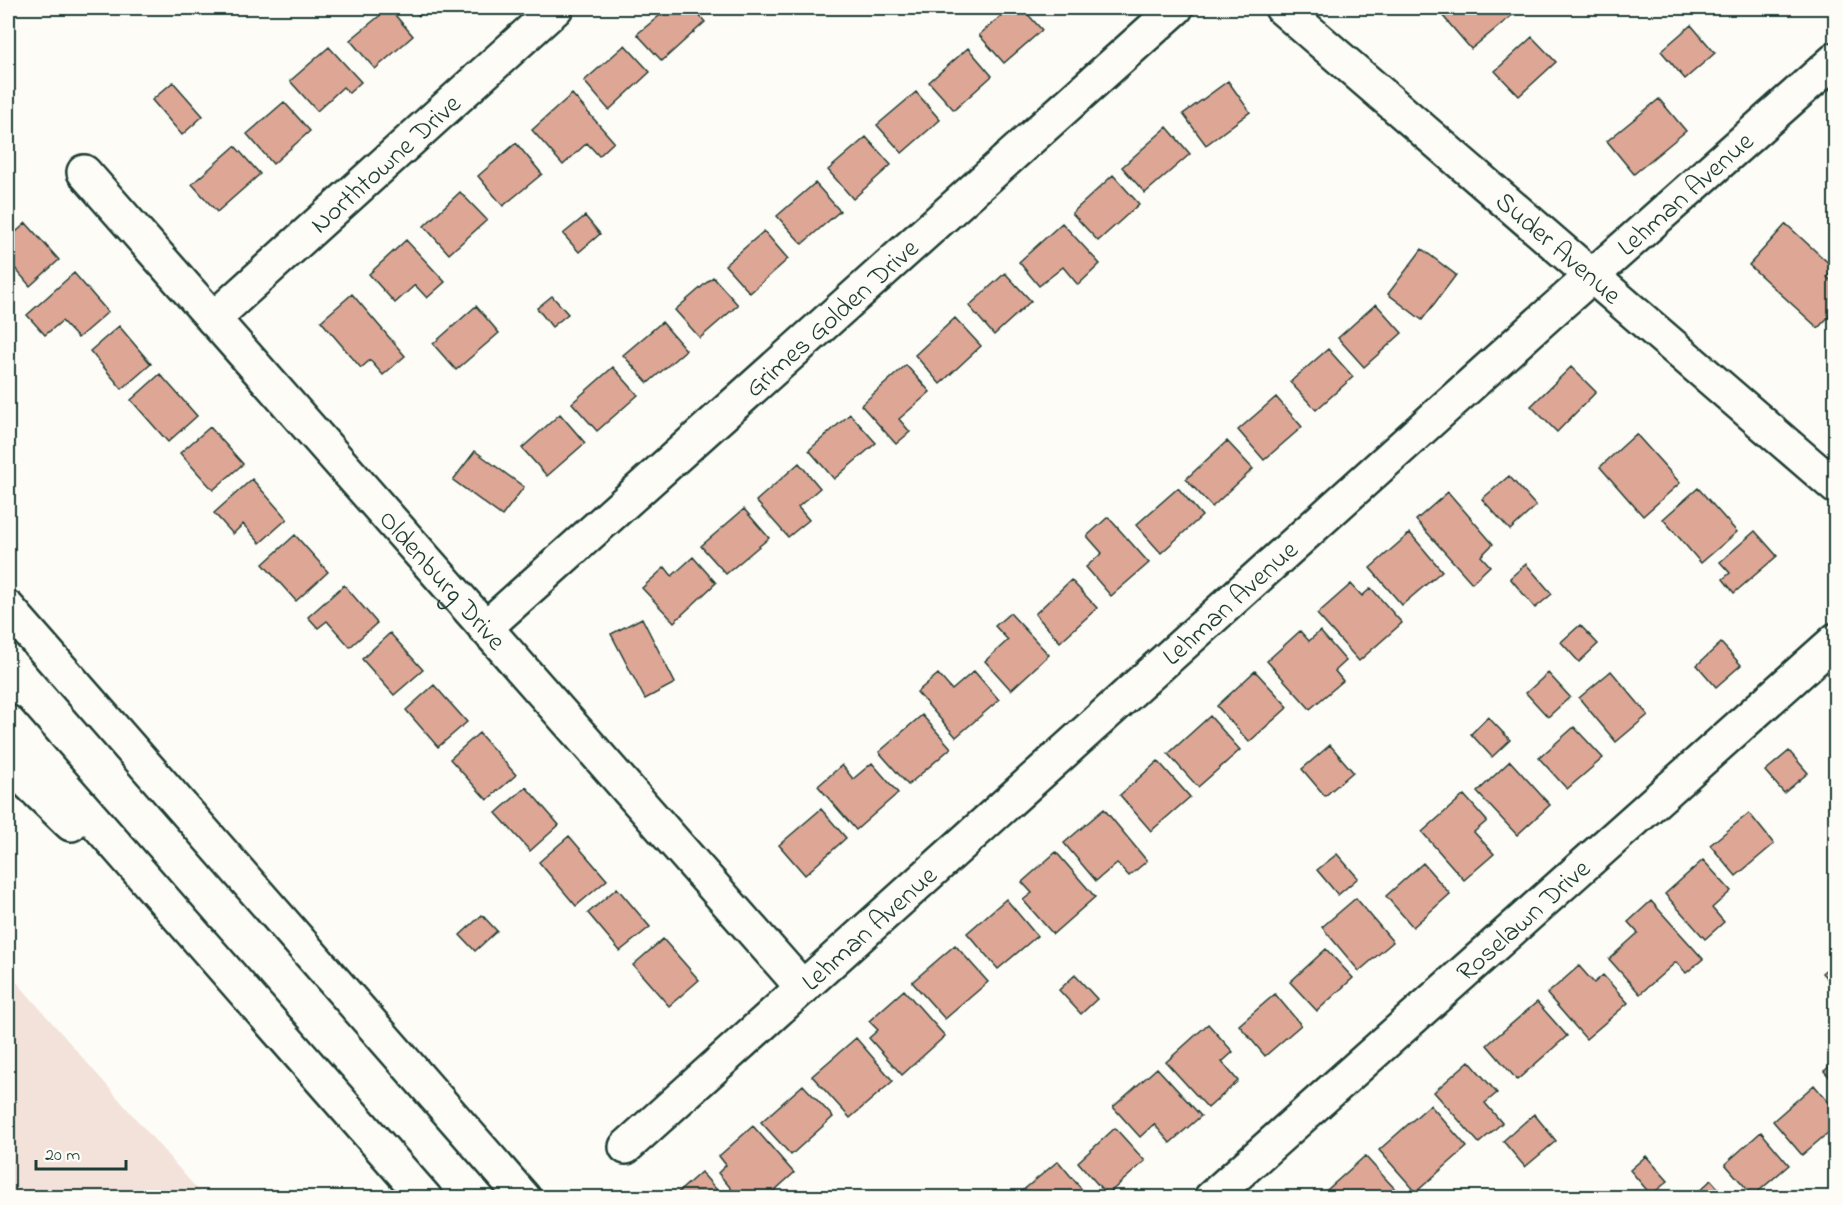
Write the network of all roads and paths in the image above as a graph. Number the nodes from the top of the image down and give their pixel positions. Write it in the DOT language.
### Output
graph roads {
  1 [pos="556,8"];
  2 [pos="1176,8"];
  3 [pos="1282,8"];
  4 [pos="1836,59"];
  5 [pos="84,172"];
  6 [pos="1592,275"];
  7 [pos="213,318"];
  8 [pos="1836,487"];
  9 [pos="8,608"];
  10 [pos="485,628"];
  11 [pos="1836,640"];
  12 [pos="8,722"];
  13 [pos="8,763"];
  14 [pos="228,974"];
  15 [pos="802,988"];
  16 [pos="626,1148"];
  17 [pos="424,1197"];
  18 [pos="524,1197"];
  19 [pos="1211,1197"];
  1 -- 7 [label="main road, Northtowne Drive"];
  2 -- 10 [label="main road, Grimes Golden Drive"];
  3 -- 6 [label="main road, Suder Avenue"];
  4 -- 6 [label="main road, Lehman Avenue"];
  5 -- 7 [label="main road, Oldenburg Drive"];
  6 -- 8 [label="main road, Suder Avenue"];
  6 -- 15 [label="main road, Lehman Avenue"];
  7 -- 10 [label="main road, Oldenburg Drive"];
  9 -- 18 [label="main road"];
  10 -- 15 [label="main road, Oldenburg Drive"];
  11 -- 19 [label="main road, Roselawn Drive"];
  12 -- 14 [label="main road"];
  13 -- 14 [label="main road"];
  14 -- 17 [label="main road"];
  15 -- 16 [label="main road, Lehman Avenue"];
}
